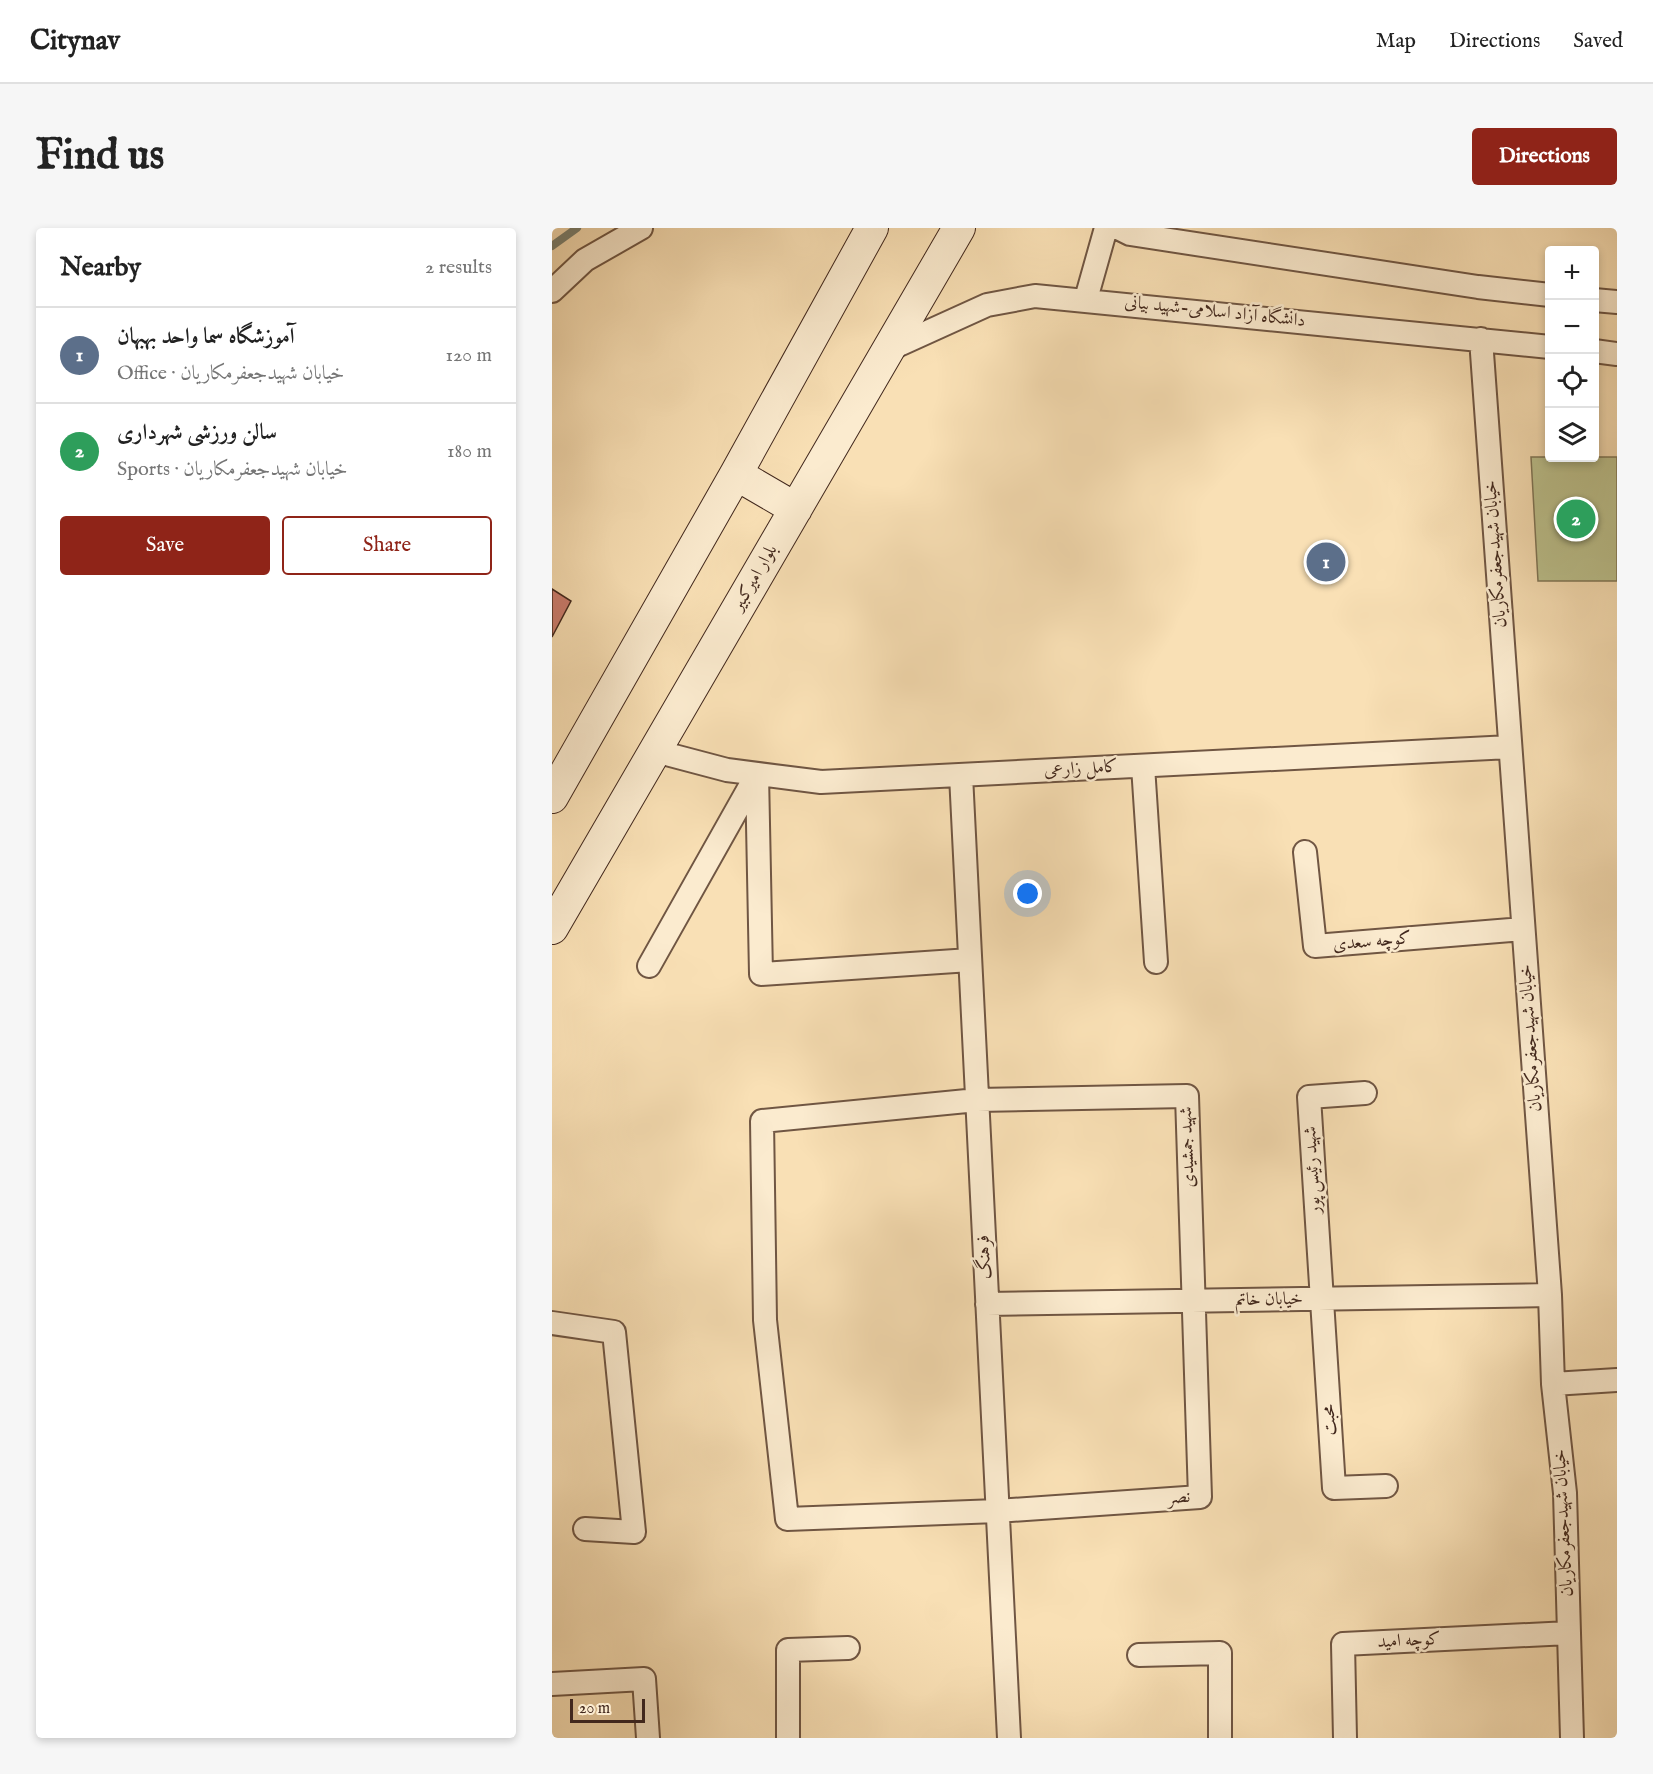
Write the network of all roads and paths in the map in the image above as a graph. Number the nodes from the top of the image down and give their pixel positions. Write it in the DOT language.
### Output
graph roads {
  1 [pos="640,228"];
  2 [pos="872,228"];
  3 [pos="959,228"];
  4 [pos="1106,228"];
  5 [pos="1118,228"];
  6 [pos="552,291"];
  7 [pos="1545,294"];
  8 [pos="1086,299"];
  9 [pos="1599,300"];
  10 [pos="1617,302"];
  11 [pos="1481,339"];
  12 [pos="1545,345"];
  13 [pos="890,349"];
  14 [pos="1599,352"];
  15 [pos="1617,354"];
  16 [pos="736,474"];
  17 [pos="796,509"];
  18 [pos="1510,747"];
  19 [pos="655,751"];
  20 [pos="1143,766"];
  21 [pos="757,774"];
  22 [pos="961,775"];
  23 [pos="552,797"];
  24 [pos="1305,852"];
  25 [pos="552,928"];
  26 [pos="1523,929"];
  27 [pos="970,960"];
  28 [pos="1156,962"];
  29 [pos="649,966"];
  30 [pos="1365,1093"];
  31 [pos="977,1100"];
  32 [pos="1550,1295"];
  33 [pos="1321,1300"];
  34 [pos="1192,1301"];
  35 [pos="987,1304"];
  36 [pos="552,1323"];
  37 [pos="1617,1380"];
  38 [pos="1553,1384"];
  39 [pos="1386,1486"];
  40 [pos="997,1511"];
  41 [pos="585,1529"];
  42 [pos="1569,1633"];
  43 [pos="848,1648"];
  44 [pos="1139,1655"];
  45 [pos="552,1684"];
  46 [pos="648,1738"];
  47 [pos="788,1738"];
  48 [pos="1009,1738"];
  49 [pos="1220,1738"];
  50 [pos="1345,1738"];
  51 [pos="1572,1738"];
  1 -- 6 [label="street"];
  2 -- 16 [label="main road"];
  3 -- 13 [label="main road, بلوار امیرکبیر"];
  4 -- 8 [label="street"];
  5 -- 7 [label="street"];
  8 -- 11 [label="street, دانشگاه آزاد اسلامی-شهید بیانی"];
  8 -- 13 [label="street, دانشگاه آزاد اسلامی-شهید بیانی"];
  9 -- 10 [label="street"];
  11 -- 12 [label="street, دانشگاه آزاد اسلامی-شهید بیانی"];
  11 -- 18 [label="street, خیابان شهیدجعفرمکاریان"];
  13 -- 17 [label="main road, بلوار امیرکبیر"];
  14 -- 15 [label="street"];
  16 -- 17 [label="main road"];
  16 -- 23 [label="main road"];
  17 -- 19 [label="main road, بلوار امیرکبیر"];
  18 -- 20 [label="street, کامل زارعی"];
  18 -- 26 [label="street, خیابان شهیدجعفرمکاریان"];
  19 -- 21 [label="street, کامل زارعی"];
  19 -- 25 [label="main road, بلوار امیرکبیر"];
  20 -- 22 [label="street, کامل زارعی"];
  20 -- 28 [label="street"];
  21 -- 22 [label="street, کامل زارعی"];
  21 -- 27 [label="street"];
  21 -- 29 [label="street"];
  22 -- 27 [label="street, فرهنگ"];
  24 -- 26 [label="street, کوچه سعدی"];
  26 -- 32 [label="street, خیابان شهیدجعفرمکاریان"];
  27 -- 31 [label="street, فرهنگ"];
  30 -- 33 [label="street, شهید رئیس پور"];
  31 -- 34 [label="street, شهید جمشیدی"];
  31 -- 35 [label="street, فرهنگ"];
  31 -- 40 [label="street"];
  32 -- 33 [label="street, خیابان خاتم"];
  32 -- 38 [label="street, خیابان شهیدجعفرمکاریان"];
  33 -- 34 [label="street, خیابان خاتم"];
  33 -- 39 [label="street, محبت"];
  34 -- 35 [label="street, خیابان خاتم"];
  34 -- 40 [label="street, نصر"];
  35 -- 40 [label="street, فرهنگ"];
  36 -- 41 [label="street"];
  37 -- 38 [label="street"];
  38 -- 42 [label="street, خیابان شهیدجعفرمکاریان"];
  40 -- 48 [label="street, فرهنگ"];
  42 -- 50 [label="street, کوچه امید"];
  42 -- 51 [label="street, خیابان شهیدجعفرمکاریان"];
  43 -- 47 [label="street"];
  44 -- 49 [label="street"];
  45 -- 46 [label="street"];
}
